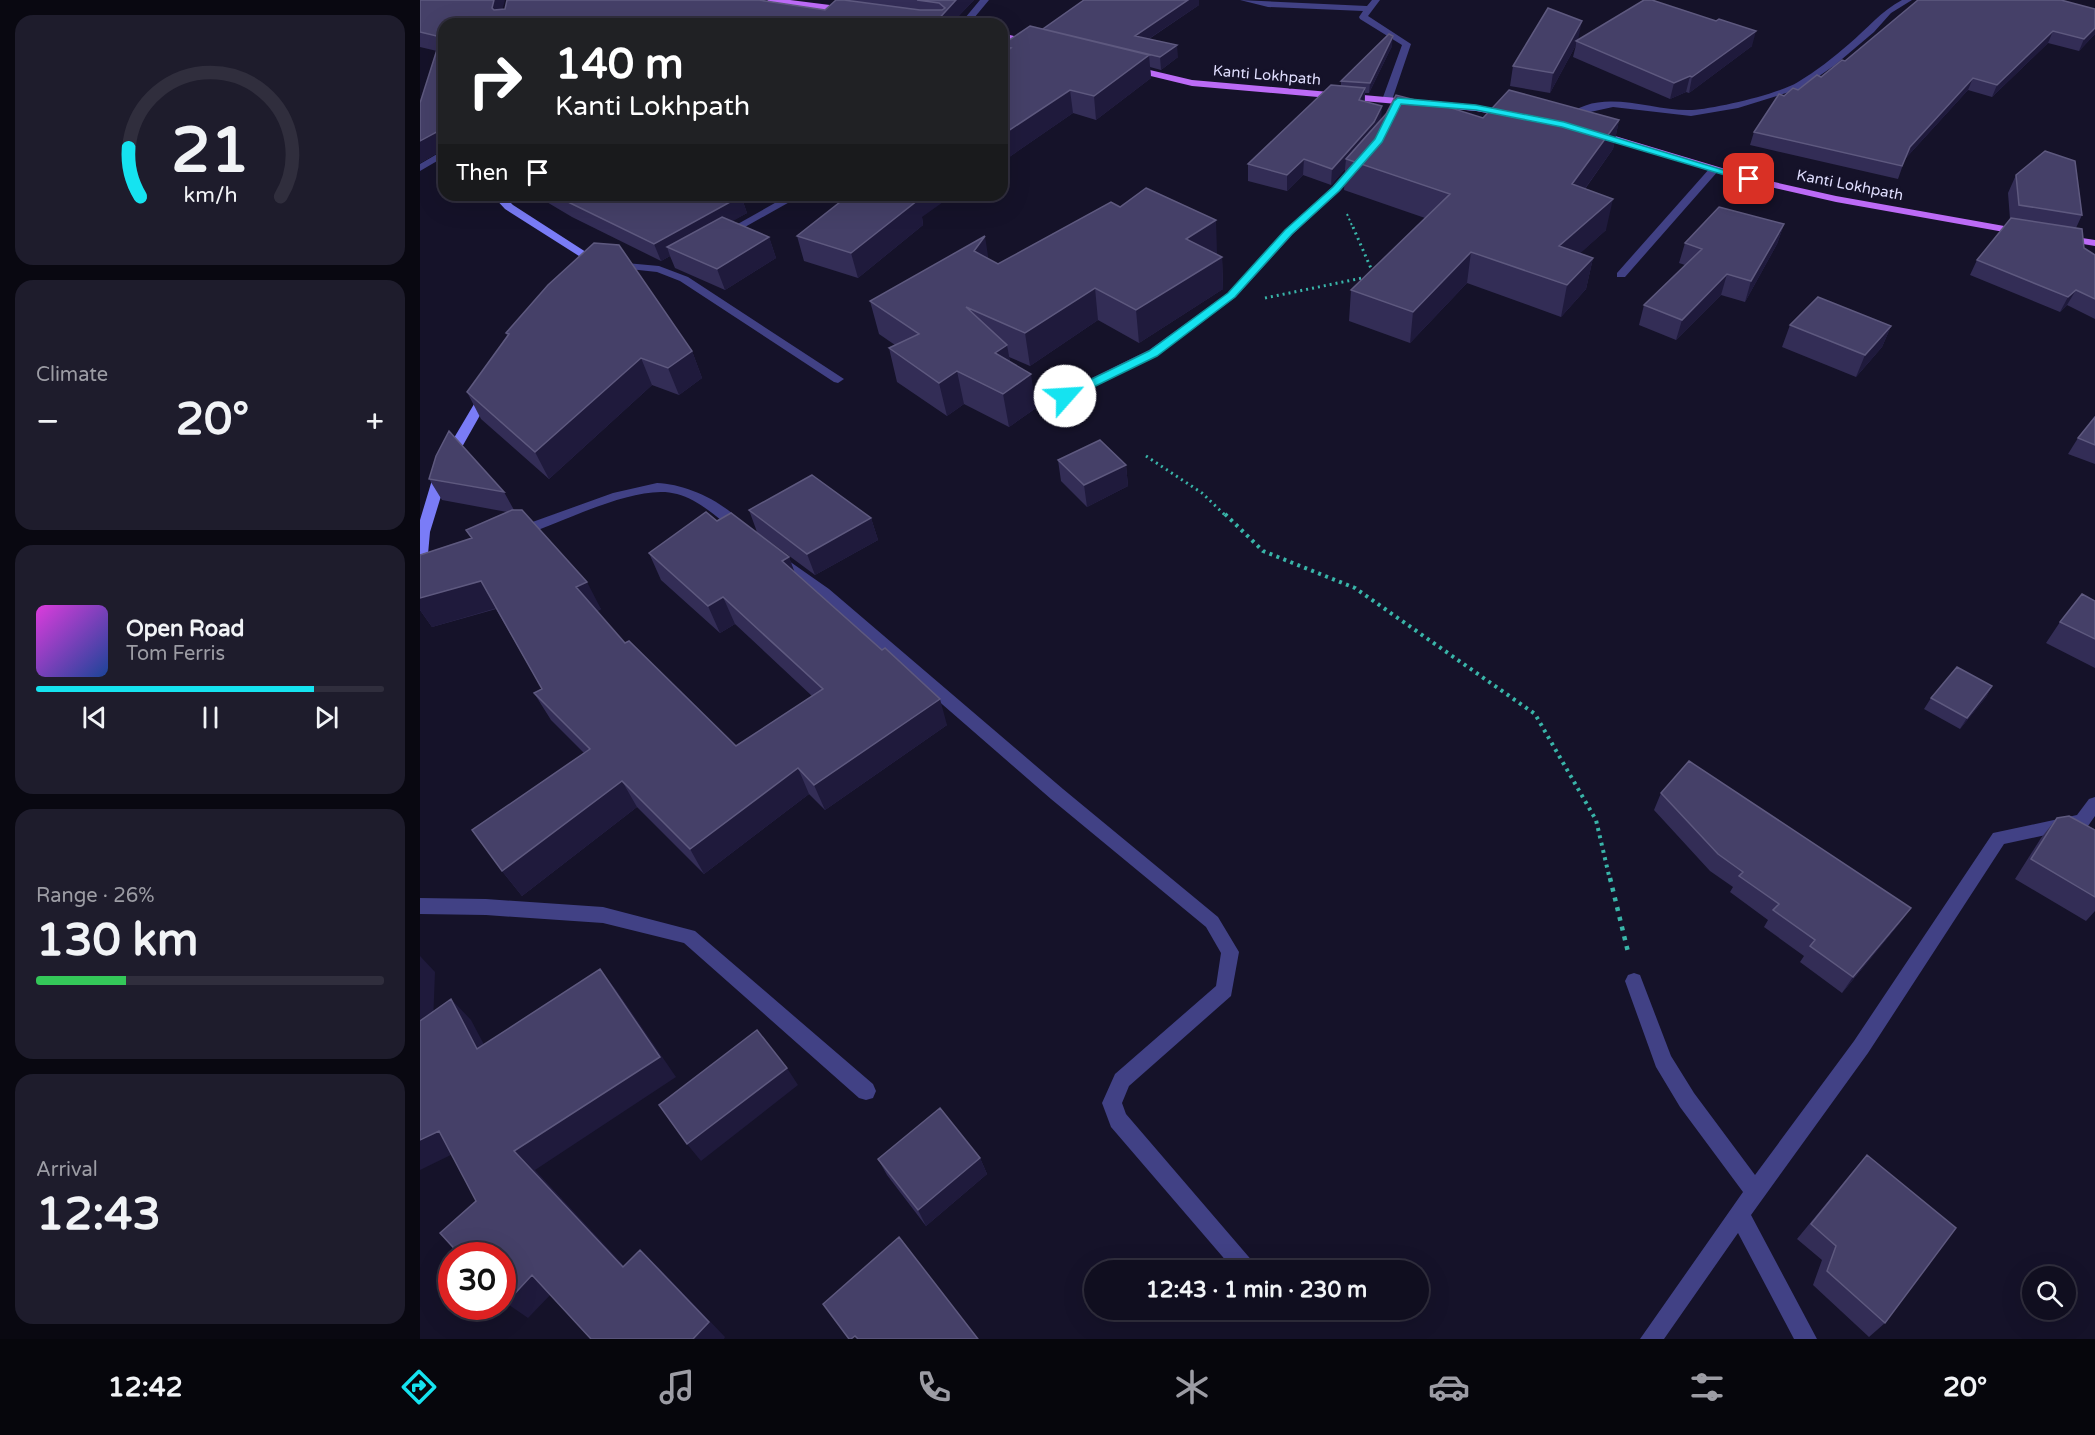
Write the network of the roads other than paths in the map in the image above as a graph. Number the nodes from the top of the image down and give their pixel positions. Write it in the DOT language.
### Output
graph roads {
  1 [pos="771,0"];
  2 [pos="838,0"];
  3 [pos="985,0"];
  4 [pos="1244,0"];
  5 [pos="1376,0"];
  6 [pos="1908,0"];
  7 [pos="827,8"];
  8 [pos="1369,9"];
  9 [pos="859,12"];
  10 [pos="969,18"];
  11 [pos="1008,38"];
  12 [pos="1046,47"];
  13 [pos="1123,67"];
  14 [pos="1393,104"];
  15 [pos="1517,116"];
  16 [pos="1574,128"];
  17 [pos="1365,156"];
  18 [pos="438,157"];
  19 [pos="420,168"];
  20 [pos="1714,170"];
  21 [pos="503,201"];
  22 [pos="786,201"];
  23 [pos="2037,235"];
  24 [pos="2049,236"];
  25 [pos="718,238"];
  26 [pos="2095,243"];
  27 [pos="593,267"];
  28 [pos="1621,275"];
  29 [pos="838,379"];
  30 [pos="493,381"];
  31 [pos="1065,396"];
  32 [pos="421,532"];
  33 [pos="503,537"];
  34 [pos="751,538"];
  35 [pos="770,552"];
  36 [pos="425,557"];
  37 [pos="2095,804"];
  38 [pos="420,906"];
  39 [pos="1634,981"];
  40 [pos="866,1091"];
  41 [pos="1755,1192"];
  42 [pos="1739,1213"];
  43 [pos="1238,1260"];
  44 [pos="1652,1339"];
  45 [pos="1806,1339"];
  1 -- 7 [label="main road"];
  2 -- 7 [label="street"];
  3 -- 10 [label="street"];
  4 -- 8 [label="street"];
  5 -- 8 [label="street"];
  6 -- 16 [label="street"];
  7 -- 9 [label="main road"];
  8 -- 14 [label="street"];
  11 -- 12 [label="main road"];
  13 -- 14 [label="main road, Kanti Lokhpath"];
  14 -- 15 [label="main road, Kanti Lokhpath"];
  16 -- 20 [label="main road, Kanti Lokhpath"];
  17 -- 31 [label="street"];
  18 -- 19 [label="street"];
  20 -- 23 [label="main road, Kanti Lokhpath"];
  20 -- 28 [label="street"];
  21 -- 27 [label="main road"];
  22 -- 25 [label="street"];
  24 -- 26 [label="main road"];
  27 -- 29 [label="street"];
  30 -- 32 [label="main road"];
  32 -- 36 [label="main road"];
  33 -- 34 [label="street"];
  35 -- 43 [label="street"];
  37 -- 41 [label="street"];
  38 -- 40 [label="street"];
  39 -- 41 [label="street"];
  41 -- 42 [label="street"];
  42 -- 44 [label="street"];
  42 -- 45 [label="street"];
}
